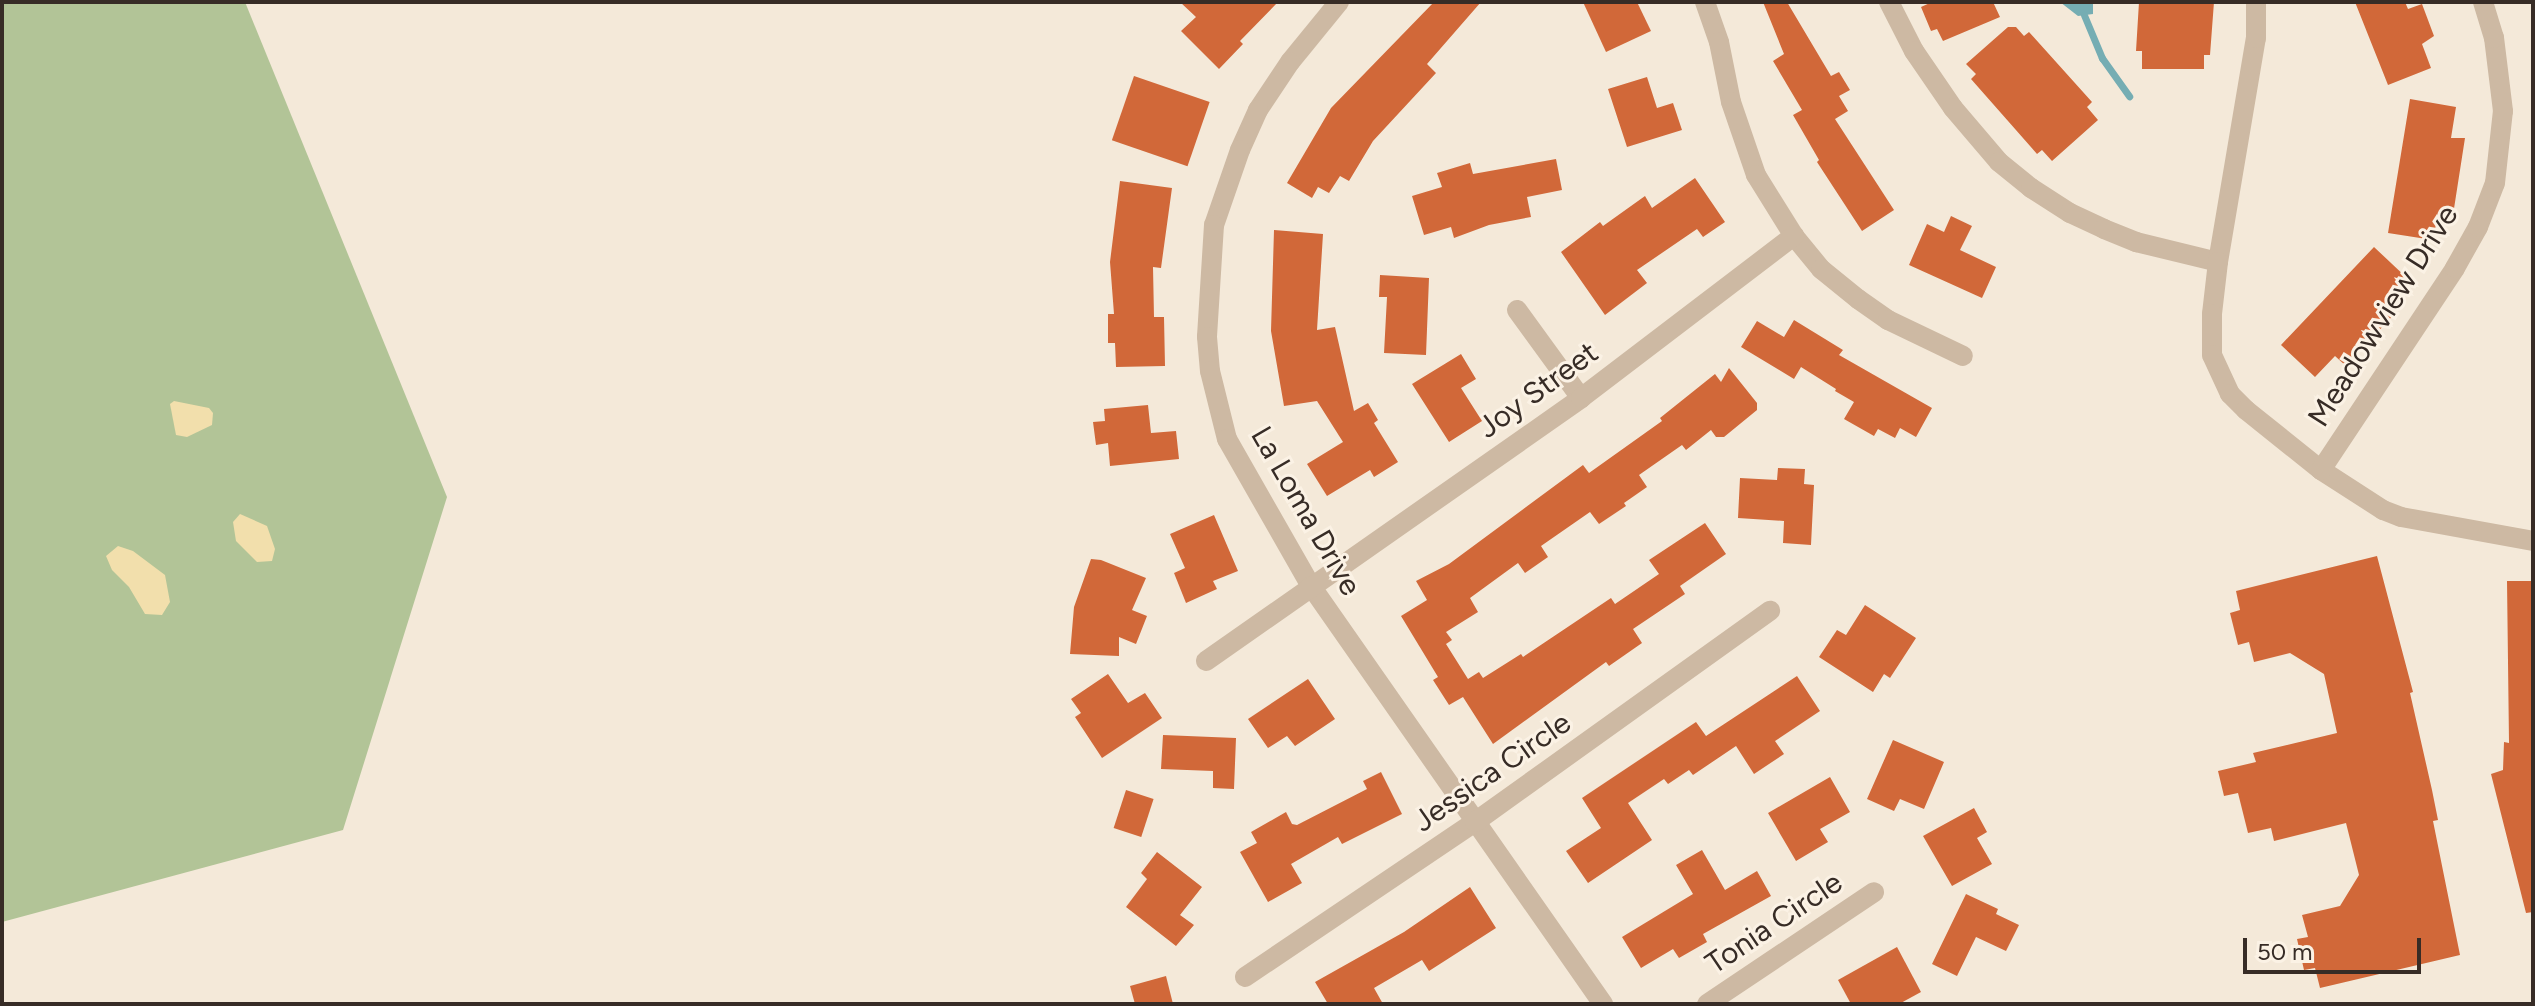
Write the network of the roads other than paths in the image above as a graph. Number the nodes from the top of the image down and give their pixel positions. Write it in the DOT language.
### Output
graph roads {
  1 [pos="1339,2"];
  2 [pos="1705,2"];
  3 [pos="1889,2"];
  4 [pos="2256,2"];
  5 [pos="2483,2"];
  6 [pos="1794,236"];
  7 [pos="2218,262"];
  8 [pos="1517,310"];
  9 [pos="1963,356"];
  10 [pos="1581,398"];
  11 [pos="2321,470"];
  12 [pos="2533,541"];
  13 [pos="1311,586"];
  14 [pos="1770,611"];
  15 [pos="1206,661"];
  16 [pos="1475,822"];
  17 [pos="1874,892"];
  18 [pos="1245,977"];
  19 [pos="1603,1004"];
  20 [pos="1707,1004"];
  1 -- 13 [label="street, La Loma Drive"];
  2 -- 6 [label="street"];
  3 -- 7 [label="street"];
  4 -- 7 [label="street, Meadowview Drive"];
  5 -- 11 [label="street, Meadowview Drive"];
  6 -- 9 [label="street"];
  6 -- 10 [label="street, Joy Street"];
  7 -- 11 [label="street, Meadowview Drive"];
  8 -- 10 [label="street"];
  10 -- 13 [label="street, Joy Street"];
  11 -- 12 [label="street, Meadowview Drive"];
  13 -- 15 [label="street, Joy Street"];
  13 -- 16 [label="street, La Loma Drive"];
  14 -- 16 [label="street, Jessica Circle"];
  16 -- 18 [label="street, Jessica Circle"];
  16 -- 19 [label="street, La Loma Drive"];
  17 -- 20 [label="street, Tonia Circle"];
}
